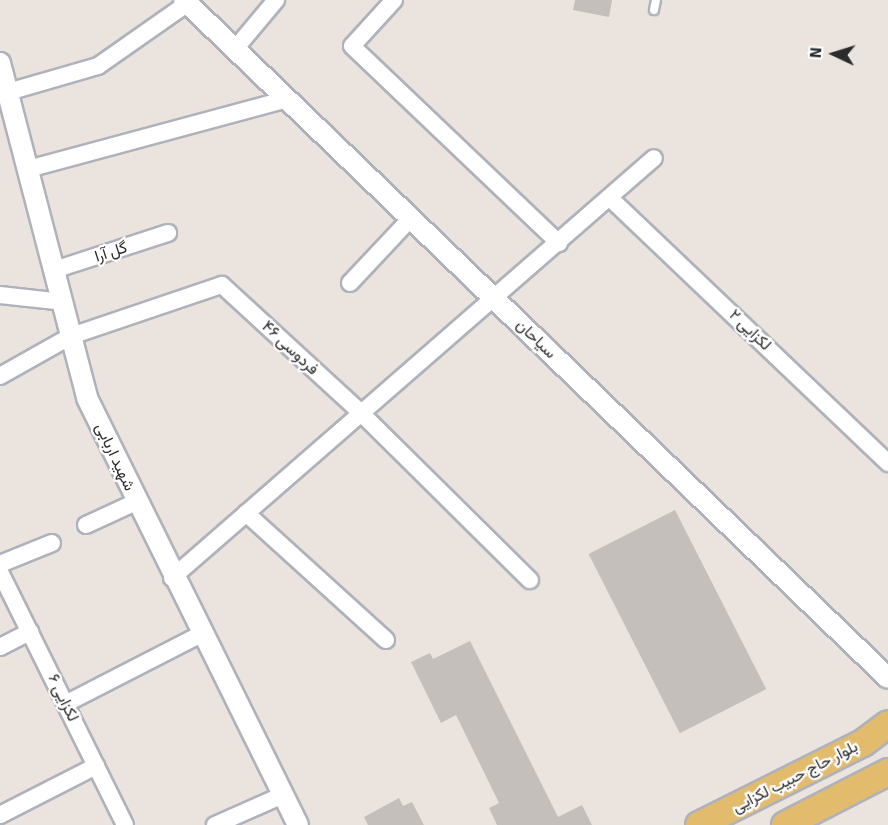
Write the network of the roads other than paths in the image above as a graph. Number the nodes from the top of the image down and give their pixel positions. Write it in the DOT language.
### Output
graph roads {
  1 [pos="276,0"];
  2 [pos="394,0"];
  3 [pos="656,0"];
  4 [pos="186,2"];
  5 [pos="654,10"];
  6 [pos="235,49"];
  7 [pos="0,63"];
  8 [pos="8,92"];
  9 [pos="287,99"];
  10 [pos="654,158"];
  11 [pos="28,169"];
  12 [pos="611,199"];
  13 [pos="411,218"];
  14 [pos="168,233"];
  15 [pos="559,243"];
  16 [pos="54,270"];
  17 [pos="350,283"];
  18 [pos="0,295"];
  19 [pos="494,298"];
  20 [pos="63,302"];
  21 [pos="71,336"];
  22 [pos="0,376"];
  23 [pos="360,412"];
  24 [pos="888,463"];
  25 [pos="136,502"];
  26 [pos="246,513"];
  27 [pos="86,525"];
  28 [pos="52,543"];
  29 [pos="0,564"];
  30 [pos="0,572"];
  31 [pos="172,578"];
  32 [pos="530,580"];
  33 [pos="30,632"];
  34 [pos="201,634"];
  35 [pos="386,640"];
  36 [pos="0,647"];
  37 [pos="888,678"];
  38 [pos="65,704"];
  39 [pos="888,724"];
  40 [pos="96,766"];
  41 [pos="886,780"];
  42 [pos="283,795"];
  43 [pos="0,815"];
  44 [pos="125,825"];
  45 [pos="214,825"];
  46 [pos="298,825"];
  47 [pos="699,825"];
  48 [pos="785,825"];
  1 -- 6 [label="street"];
  2 -- 15 [label="street"];
  3 -- 5 [label="lane"];
  4 -- 6 [label="street, سیاحان"];
  4 -- 8 [label="street"];
  6 -- 9 [label="street, سیاحان"];
  7 -- 8 [label="street, شهید اربابی"];
  8 -- 11 [label="street, شهید اربابی"];
  9 -- 11 [label="street"];
  9 -- 13 [label="street, سیاحان"];
  10 -- 12 [label="street"];
  11 -- 16 [label="street, شهید اربابی"];
  12 -- 15 [label="street"];
  12 -- 24 [label="street, لکزایی ۲"];
  13 -- 17 [label="street"];
  13 -- 19 [label="street, سیاحان"];
  14 -- 16 [label="street, گل آرا"];
  15 -- 19 [label="street"];
  16 -- 20 [label="street, شهید اربابی"];
  18 -- 20 [label="street"];
  19 -- 23 [label="street"];
  19 -- 37 [label="street, سیاحان"];
  20 -- 21 [label="street, شهید اربابی"];
  21 -- 22 [label="street, فردوسی ۴۶"];
  21 -- 23 [label="street, فردوسی ۴۶"];
  21 -- 25 [label="street, شهید اربابی"];
  23 -- 26 [label="street"];
  23 -- 32 [label="street, فردوسی ۴۶"];
  25 -- 27 [label="street"];
  25 -- 31 [label="street, شهید اربابی"];
  26 -- 31 [label="street"];
  26 -- 35 [label="street"];
  28 -- 29 [label="street"];
  30 -- 33 [label="street, لکزایی ۶"];
  31 -- 34 [label="street, شهید اربابی"];
  33 -- 36 [label="street"];
  33 -- 38 [label="street, لکزایی ۶"];
  34 -- 38 [label="street"];
  34 -- 42 [label="street, شهید اربابی"];
  38 -- 40 [label="street, لکزایی ۶"];
  39 -- 47 [label="main road, بلوار حاج حبیب لکزايی"];
  40 -- 43 [label="street"];
  40 -- 44 [label="street, لکزایی ۶"];
  41 -- 48 [label="main road"];
  42 -- 45 [label="street"];
  42 -- 46 [label="street, شهید اربابی"];
}
